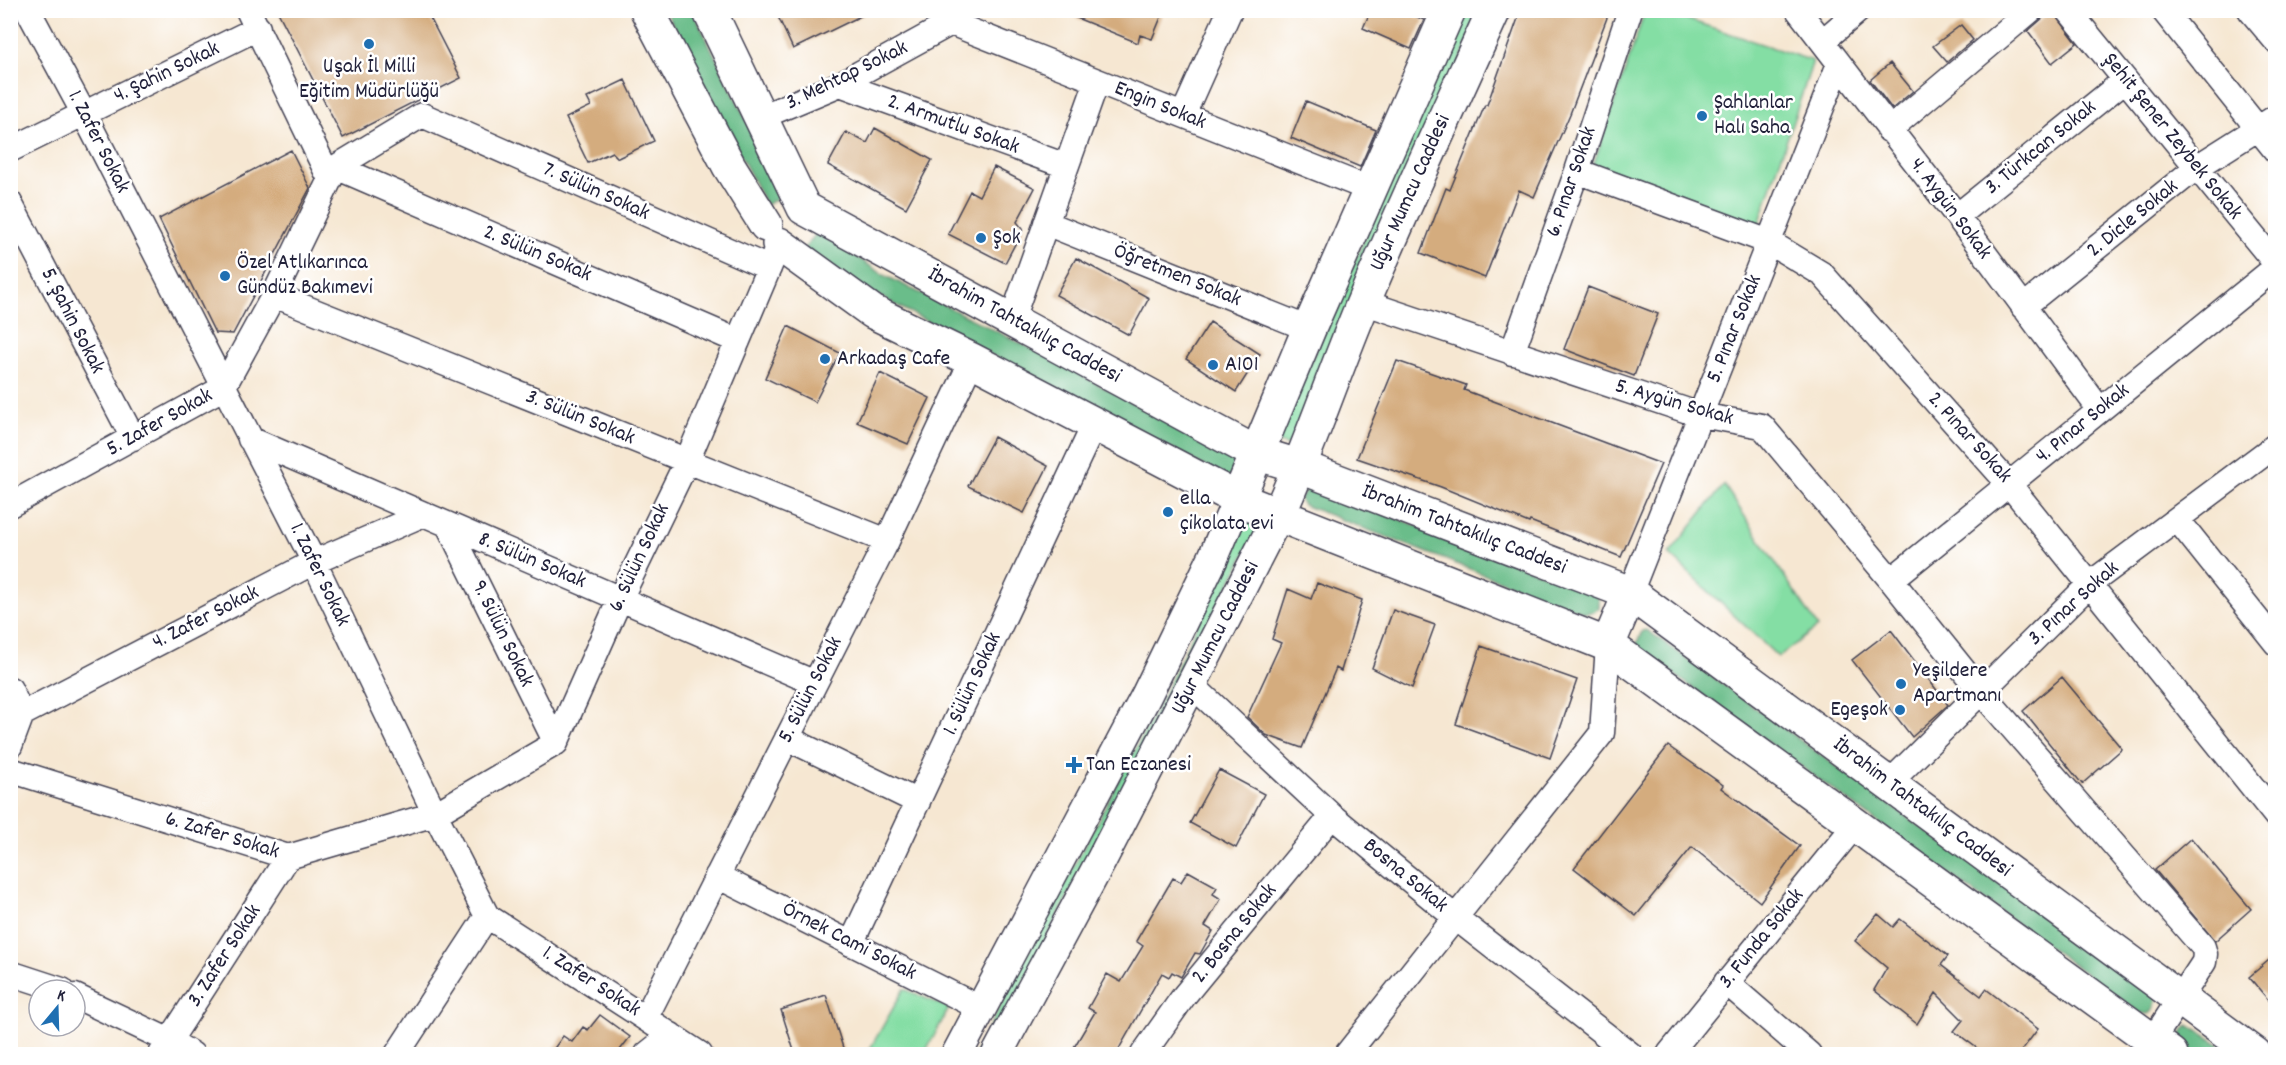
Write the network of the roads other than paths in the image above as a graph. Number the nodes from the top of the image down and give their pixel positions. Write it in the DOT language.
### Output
graph roads {
  1 [pos="28,10"];
  2 [pos="647,10"];
  3 [pos="709,10"];
  4 [pos="1230,10"];
  5 [pos="1449,10"];
  6 [pos="1494,10"];
  7 [pos="1630,10"];
  8 [pos="1798,10"];
  9 [pos="1859,10"];
  10 [pos="2031,10"];
  11 [pos="2068,10"];
  12 [pos="2163,10"];
  13 [pos="2250,10"];
  14 [pos="955,17"];
  15 [pos="253,19"];
  16 [pos="1823,41"];
  17 [pos="2276,41"];
  18 [pos="1839,64"];
  19 [pos="2125,80"];
  20 [pos="1097,81"];
  21 [pos="840,84"];
  22 [pos="84,114"];
  23 [pos="1183,115"];
  24 [pos="761,117"];
  25 [pos="2266,123"];
  26 [pos="1889,130"];
  27 [pos="10,150"];
  28 [pos="2276,151"];
  29 [pos="1066,166"];
  30 [pos="2197,167"];
  31 [pos="1577,171"];
  32 [pos="333,173"];
  33 [pos="1369,189"];
  34 [pos="10,203"];
  35 [pos="804,208"];
  36 [pos="1957,216"];
  37 [pos="1046,223"];
  38 [pos="1769,242"];
  39 [pos="771,246"];
  40 [pos="2276,266"];
  41 [pos="274,295"];
  42 [pos="1364,302"];
  43 [pos="2024,307"];
  44 [pos="1012,319"];
  45 [pos="1309,329"];
  46 [pos="738,341"];
  47 [pos="1512,353"];
  48 [pos="972,360"];
  49 [pos="223,388"];
  50 [pos="2100,411"];
  51 [pos="1701,415"];
  52 [pos="1094,425"];
  53 [pos="133,438"];
  54 [pos="250,439"];
  55 [pos="2276,445"];
  56 [pos="1256,453"];
  57 [pos="687,461"];
  58 [pos="1300,467"];
  59 [pos="2010,484"];
  60 [pos="1238,499"];
  61 [pos="10,505"];
  62 [pos="424,514"];
  63 [pos="1278,516"];
  64 [pos="2177,519"];
  65 [pos="448,525"];
  66 [pos="887,541"];
  67 [pos="314,562"];
  68 [pos="1891,580"];
  69 [pos="2091,583"];
  70 [pos="1630,593"];
  71 [pos="621,599"];
  72 [pos="2276,643"];
  73 [pos="1608,645"];
  74 [pos="815,683"];
  75 [pos="1192,685"];
  76 [pos="10,688"];
  77 [pos="1981,692"];
  78 [pos="22,714"];
  79 [pos="787,738"];
  80 [pos="556,744"];
  81 [pos="10,746"];
  82 [pos="10,770"];
  83 [pos="1889,783"];
  84 [pos="918,802"];
  85 [pos="435,814"];
  86 [pos="1332,816"];
  87 [pos="2276,816"];
  88 [pos="1855,825"];
  89 [pos="288,857"];
  90 [pos="717,876"];
  91 [pos="487,916"];
  92 [pos="1456,918"];
  93 [pos="851,944"];
  94 [pos="10,973"];
  95 [pos="27,979"];
  96 [pos="1726,982"];
  97 [pos="2179,1000"];
  98 [pos="87,1003"];
  99 [pos="982,1009"];
  100 [pos="646,1017"];
  101 [pos="671,1035"];
  102 [pos="166,1048"];
  103 [pos="2162,1048"];
  104 [pos="192,1054"];
  105 [pos="397,1054"];
  106 [pos="647,1054"];
  107 [pos="700,1054"];
  108 [pos="957,1054"];
  109 [pos="997,1054"];
  110 [pos="1143,1054"];
  111 [pos="1347,1054"];
  112 [pos="1630,1054"];
  113 [pos="1670,1054"];
  114 [pos="1809,1054"];
  115 [pos="2255,1054"];
  1 -- 22 [label="street, 1. Zafer Sokak"];
  2 -- 39 [label="main road"];
  3 -- 24 [label="main road"];
  4 -- 23 [label="street"];
  5 -- 33 [label="main road, Uğur Mumcu Caddesi"];
  6 -- 42 [label="main road, Uğur Mumcu Caddesi"];
  7 -- 31 [label="street, 6. Pınar Sokak"];
  8 -- 16 [label="street, 4. Aygün Sokak"];
  9 -- 16 [label="street"];
  10 -- 26 [label="street"];
  11 -- 19 [label="street, Şehit Şener Zeybek Sokak"];
  12 -- 25 [label="street"];
  13 -- 17 [label="street"];
  14 -- 20 [label="street, Engin Sokak"];
  14 -- 21 [label="street, 3. Mehtap Sokak"];
  15 -- 22 [label="street, 4. Şahin Sokak"];
  15 -- 32 [label="street"];
  16 -- 18 [label="street, 4. Aygün Sokak"];
  18 -- 26 [label="street, 4. Aygün Sokak"];
  18 -- 38 [label="street, 5. Pınar Sokak"];
  19 -- 30 [label="street, Şehit Şener Zeybek Sokak"];
  19 -- 36 [label="street, 3. Türkcan Sokak"];
  20 -- 23 [label="street, Engin Sokak"];
  20 -- 29 [label="street"];
  21 -- 24 [label="street, 3. Mehtap Sokak"];
  21 -- 29 [label="street, 2. Armutlu Sokak"];
  22 -- 27 [label="street, 4. Şahin Sokak"];
  22 -- 49 [label="street, 1. Zafer Sokak"];
  23 -- 33 [label="street, Engin Sokak"];
  24 -- 35 [label="main road"];
  25 -- 28 [label="street"];
  25 -- 30 [label="street, 2. Dicle Sokak"];
  26 -- 36 [label="street, 4. Aygün Sokak"];
  29 -- 37 [label="street"];
  30 -- 40 [label="street, Şehit Şener Zeybek Sokak"];
  30 -- 43 [label="street, 2. Dicle Sokak"];
  31 -- 38 [label="street, 2. Pınar Sokak"];
  31 -- 47 [label="street, 6. Pınar Sokak"];
  32 -- 39 [label="street, 7. Sülün Sokak"];
  32 -- 41 [label="street, 5. Zafer Sokak"];
  32 -- 46 [label="street, 2. Sülün Sokak"];
  33 -- 45 [label="main road, Uğur Mumcu Caddesi"];
  34 -- 53 [label="street, 5. Şahin Sokak"];
  35 -- 39 [label="main road"];
  35 -- 44 [label="main road, İbrahim Tahtakılıç Caddesi"];
  36 -- 43 [label="street, 4. Aygün Sokak"];
  37 -- 44 [label="street"];
  37 -- 45 [label="street, Öğretmen Sokak"];
  38 -- 51 [label="street, 5. Pınar Sokak"];
  38 -- 59 [label="street, 2. Pınar Sokak"];
  39 -- 46 [label="street, 6. Sülün Sokak"];
  39 -- 48 [label="main road"];
  40 -- 50 [label="street, 4. Pınar Sokak"];
  41 -- 49 [label="street, 5. Zafer Sokak"];
  41 -- 57 [label="street, 3. Sülün Sokak"];
  42 -- 47 [label="street, 5. Aygün Sokak"];
  42 -- 58 [label="main road, Uğur Mumcu Caddesi"];
  43 -- 50 [label="street, 4. Aygün Sokak"];
  44 -- 56 [label="main road, İbrahim Tahtakılıç Caddesi"];
  45 -- 56 [label="main road, Uğur Mumcu Caddesi"];
  46 -- 57 [label="street, 6. Sülün Sokak"];
  47 -- 51 [label="street, 5. Aygün Sokak"];
  48 -- 52 [label="main road"];
  48 -- 66 [label="street, 5. Sülün Sokak"];
  49 -- 53 [label="street, 5. Zafer Sokak"];
  49 -- 54 [label="street, 1. Zafer Sokak"];
  50 -- 59 [label="street, 4. Pınar Sokak"];
  51 -- 68 [label="street, 5. Aygün Sokak"];
  51 -- 70 [label="street, 5. Pınar Sokak"];
  52 -- 60 [label="main road"];
  52 -- 84 [label="street, 1. Sülün Sokak"];
  53 -- 61 [label="street, 5. Zafer Sokak"];
  54 -- 62 [label="street, 8. Sülün Sokak"];
  54 -- 67 [label="street, 1. Zafer Sokak"];
  55 -- 64 [label="street, 3. Pınar Sokak"];
  56 -- 58 [label="main road, İbrahim Tahtakılıç Caddesi"];
  56 -- 60 [label="main road, Uğur Mumcu Caddesi"];
  57 -- 66 [label="street, 3. Sülün Sokak"];
  57 -- 71 [label="street, 6. Sülün Sokak"];
  58 -- 63 [label="main road, Uğur Mumcu Caddesi"];
  58 -- 70 [label="main road, İbrahim Tahtakılıç Caddesi"];
  59 -- 68 [label="street, 4. Pınar Sokak"];
  59 -- 69 [label="street, 2. Pınar Sokak"];
  60 -- 63 [label="main road"];
  60 -- 99 [label="street, Uğur Mumcu Caddesi"];
  62 -- 65 [label="street, 8. Sülün Sokak"];
  62 -- 67 [label="street, 4. Zafer Sokak"];
  63 -- 73 [label="main road"];
  63 -- 75 [label="street, Uğur Mumcu Caddesi"];
  64 -- 69 [label="street, 3. Pınar Sokak"];
  64 -- 72 [label="street"];
  65 -- 71 [label="street, 8. Sülün Sokak"];
  65 -- 80 [label="street, 9. Sülün Sokak"];
  66 -- 74 [label="street, 5. Sülün Sokak"];
  67 -- 78 [label="street, 4. Zafer Sokak"];
  67 -- 85 [label="street, 1. Zafer Sokak"];
  68 -- 77 [label="street, 5. Aygün Sokak"];
  69 -- 77 [label="street, 3. Pınar Sokak"];
  69 -- 87 [label="street, 2. Pınar Sokak"];
  70 -- 73 [label="main road"];
  70 -- 83 [label="main road, İbrahim Tahtakılıç Caddesi"];
  71 -- 74 [label="street, 8. Sülün Sokak"];
  71 -- 80 [label="street, 6. Sülün Sokak"];
  73 -- 88 [label="main road"];
  73 -- 92 [label="street"];
  74 -- 79 [label="street, 5. Sülün Sokak"];
  75 -- 86 [label="street, Bosna Sokak"];
  75 -- 109 [label="street, Uğur Mumcu Caddesi"];
  76 -- 78 [label="street"];
  77 -- 83 [label="street, 3. Pınar Sokak"];
  77 -- 97 [label="street, 5. Aygün Sokak"];
  78 -- 81 [label="street"];
  79 -- 84 [label="street"];
  79 -- 90 [label="street, 5. Sülün Sokak"];
  80 -- 85 [label="street"];
  82 -- 89 [label="street, 6. Zafer Sokak"];
  83 -- 97 [label="main road, İbrahim Tahtakılıç Caddesi"];
  84 -- 93 [label="street, 1. Sülün Sokak"];
  85 -- 89 [label="street, 6. Zafer Sokak"];
  85 -- 91 [label="street, 1. Zafer Sokak"];
  86 -- 92 [label="street, Bosna Sokak"];
  86 -- 110 [label="street, 2. Bosna Sokak"];
  88 -- 96 [label="street, 3. Funda Sokak"];
  88 -- 103 [label="main road"];
  89 -- 102 [label="street, 3. Zafer Sokak"];
  90 -- 93 [label="street, Örnek Cami Sokak"];
  90 -- 100 [label="street, 5. Sülün Sokak"];
  91 -- 100 [label="street, 1. Zafer Sokak"];
  91 -- 105 [label="street"];
  92 -- 111 [label="street"];
  92 -- 112 [label="street, Bosna Sokak"];
  93 -- 99 [label="street, Örnek Cami Sokak"];
  94 -- 95 [label="street"];
  96 -- 113 [label="street, 3. Funda Sokak"];
  96 -- 114 [label="street"];
  97 -- 103 [label="street, 5. Aygün Sokak"];
  97 -- 115 [label="main road, İbrahim Tahtakılıç Caddesi"];
  98 -- 102 [label="street"];
  99 -- 108 [label="street, Uğur Mumcu Caddesi"];
  100 -- 101 [label="street, 1. Zafer Sokak"];
  101 -- 106 [label="street"];
  101 -- 107 [label="street, 1. Zafer Sokak"];
  102 -- 104 [label="street"];
}
